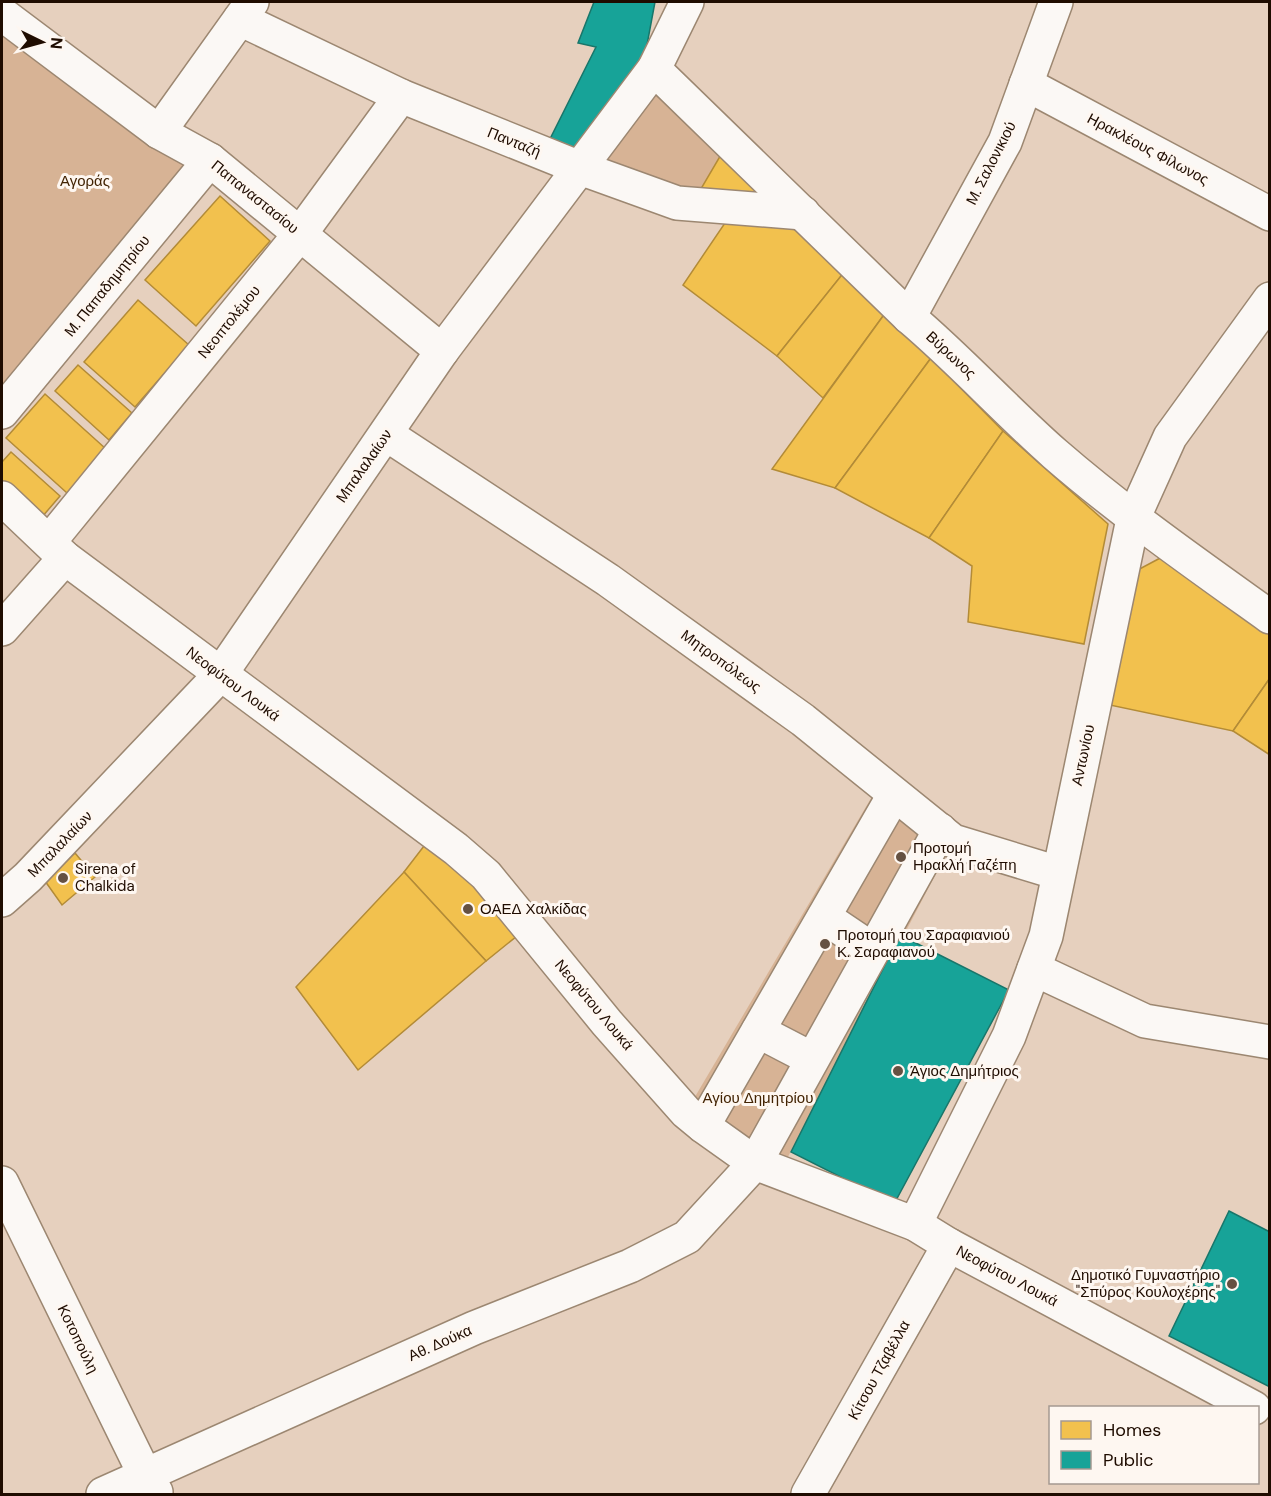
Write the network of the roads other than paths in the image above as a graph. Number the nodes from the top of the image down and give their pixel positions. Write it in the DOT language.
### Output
graph roads {
  1 [pos="687,2"];
  2 [pos="1056,2"];
  3 [pos="246,10"];
  4 [pos="2,14"];
  5 [pos="654,69"];
  6 [pos="1026,84"];
  7 [pos="401,96"];
  8 [pos="159,132"];
  9 [pos="210,160"];
  10 [pos="580,168"];
  11 [pos="803,213"];
  12 [pos="1269,214"];
  13 [pos="300,234"];
  14 [pos="1269,299"];
  15 [pos="909,317"];
  16 [pos="442,351"];
  17 [pos="2,412"];
  18 [pos="386,434"];
  19 [pos="2,498"];
  20 [pos="1133,519"];
  21 [pos="57,550"];
  22 [pos="1269,617"];
  23 [pos="2,629"];
  24 [pos="219,675"];
  25 [pos="894,795"];
  26 [pos="939,830"];
  27 [pos="1059,873"];
  28 [pos="2,900"];
  29 [pos="824,917"];
  30 [pos="873,950"];
  31 [pos="1034,969"];
  32 [pos="758,1031"];
  33 [pos="1269,1042"];
  34 [pos="812,1059"];
  35 [pos="703,1126"];
  36 [pos="755,1163"];
  37 [pos="2,1183"];
  38 [pos="915,1224"];
  39 [pos="949,1245"];
  40 [pos="1252,1406"];
  41 [pos="151,1485"];
  42 [pos="103,1494"];
  43 [pos="808,1494"];
  1 -- 5 [label="street, Μπαλαλαίων"];
  2 -- 6 [label="street, Μ. Σαλονικιού"];
  3 -- 7 [label="street, Πανταζή"];
  3 -- 8 [label="street"];
  4 -- 8 [label="street, Παπαναστασίου"];
  5 -- 10 [label="street, Μπαλαλαίων"];
  5 -- 11 [label="street, Βύρωνος"];
  6 -- 12 [label="street, Ηρακλέους Φίλωνος"];
  6 -- 15 [label="street, Μ. Σαλονικιού"];
  7 -- 10 [label="street, Πανταζή"];
  7 -- 13 [label="street, Νεοπτολέμου"];
  8 -- 9 [label="street, Παπαναστασίου"];
  9 -- 13 [label="street, Παπαναστασίου"];
  9 -- 17 [label="street, Μ. Παπαδημητρίου"];
  10 -- 11 [label="street, Πανταζή"];
  10 -- 16 [label="street, Μπαλαλαίων"];
  11 -- 15 [label="street, Βύρωνος"];
  13 -- 16 [label="street, Παπαναστασίου"];
  13 -- 21 [label="street, Νεοπτολέμου"];
  14 -- 20 [label="street, Αντωνίου"];
  15 -- 20 [label="street, Βύρωνος"];
  16 -- 18 [label="street, Μπαλαλαίων"];
  18 -- 24 [label="street, Μπαλαλαίων"];
  18 -- 25 [label="street, Μητροπόλεως"];
  19 -- 21 [label="street, Νεοφύτου Λουκά"];
  20 -- 22 [label="street, Βύρωνος"];
  20 -- 27 [label="street, Αντωνίου"];
  21 -- 23 [label="street, Νεοπτολέμου"];
  21 -- 24 [label="street, Νεοφύτου Λουκά"];
  24 -- 28 [label="street, Μπαλαλαίων"];
  24 -- 35 [label="street, Νεοφύτου Λουκά"];
  25 -- 26 [label="street, Μητροπόλεως"];
  25 -- 29 [label="street"];
  26 -- 27 [label="street, Μητροπόλεως"];
  26 -- 30 [label="street, Αθ. Δούκα"];
  27 -- 31 [label="street, Αντωνίου"];
  29 -- 30 [label="street"];
  29 -- 32 [label="street"];
  30 -- 34 [label="street, Αθ. Δούκα"];
  31 -- 33 [label="street"];
  31 -- 38 [label="street, Αντωνίου"];
  32 -- 34 [label="street"];
  32 -- 35 [label="street"];
  34 -- 36 [label="street, Αθ. Δούκα"];
  35 -- 36 [label="street, Νεοφύτου Λουκά"];
  36 -- 38 [label="street, Νεοφύτου Λουκά"];
  36 -- 41 [label="street, Αθ. Δούκα"];
  37 -- 41 [label="street, Κοτοπούλη"];
  38 -- 39 [label="street, Νεοφύτου Λουκά"];
  39 -- 40 [label="street, Νεοφύτου Λουκά"];
  39 -- 43 [label="street, Κίτσου Τζαβέλλα"];
  41 -- 42 [label="street, Αθ. Δούκα"];
}
